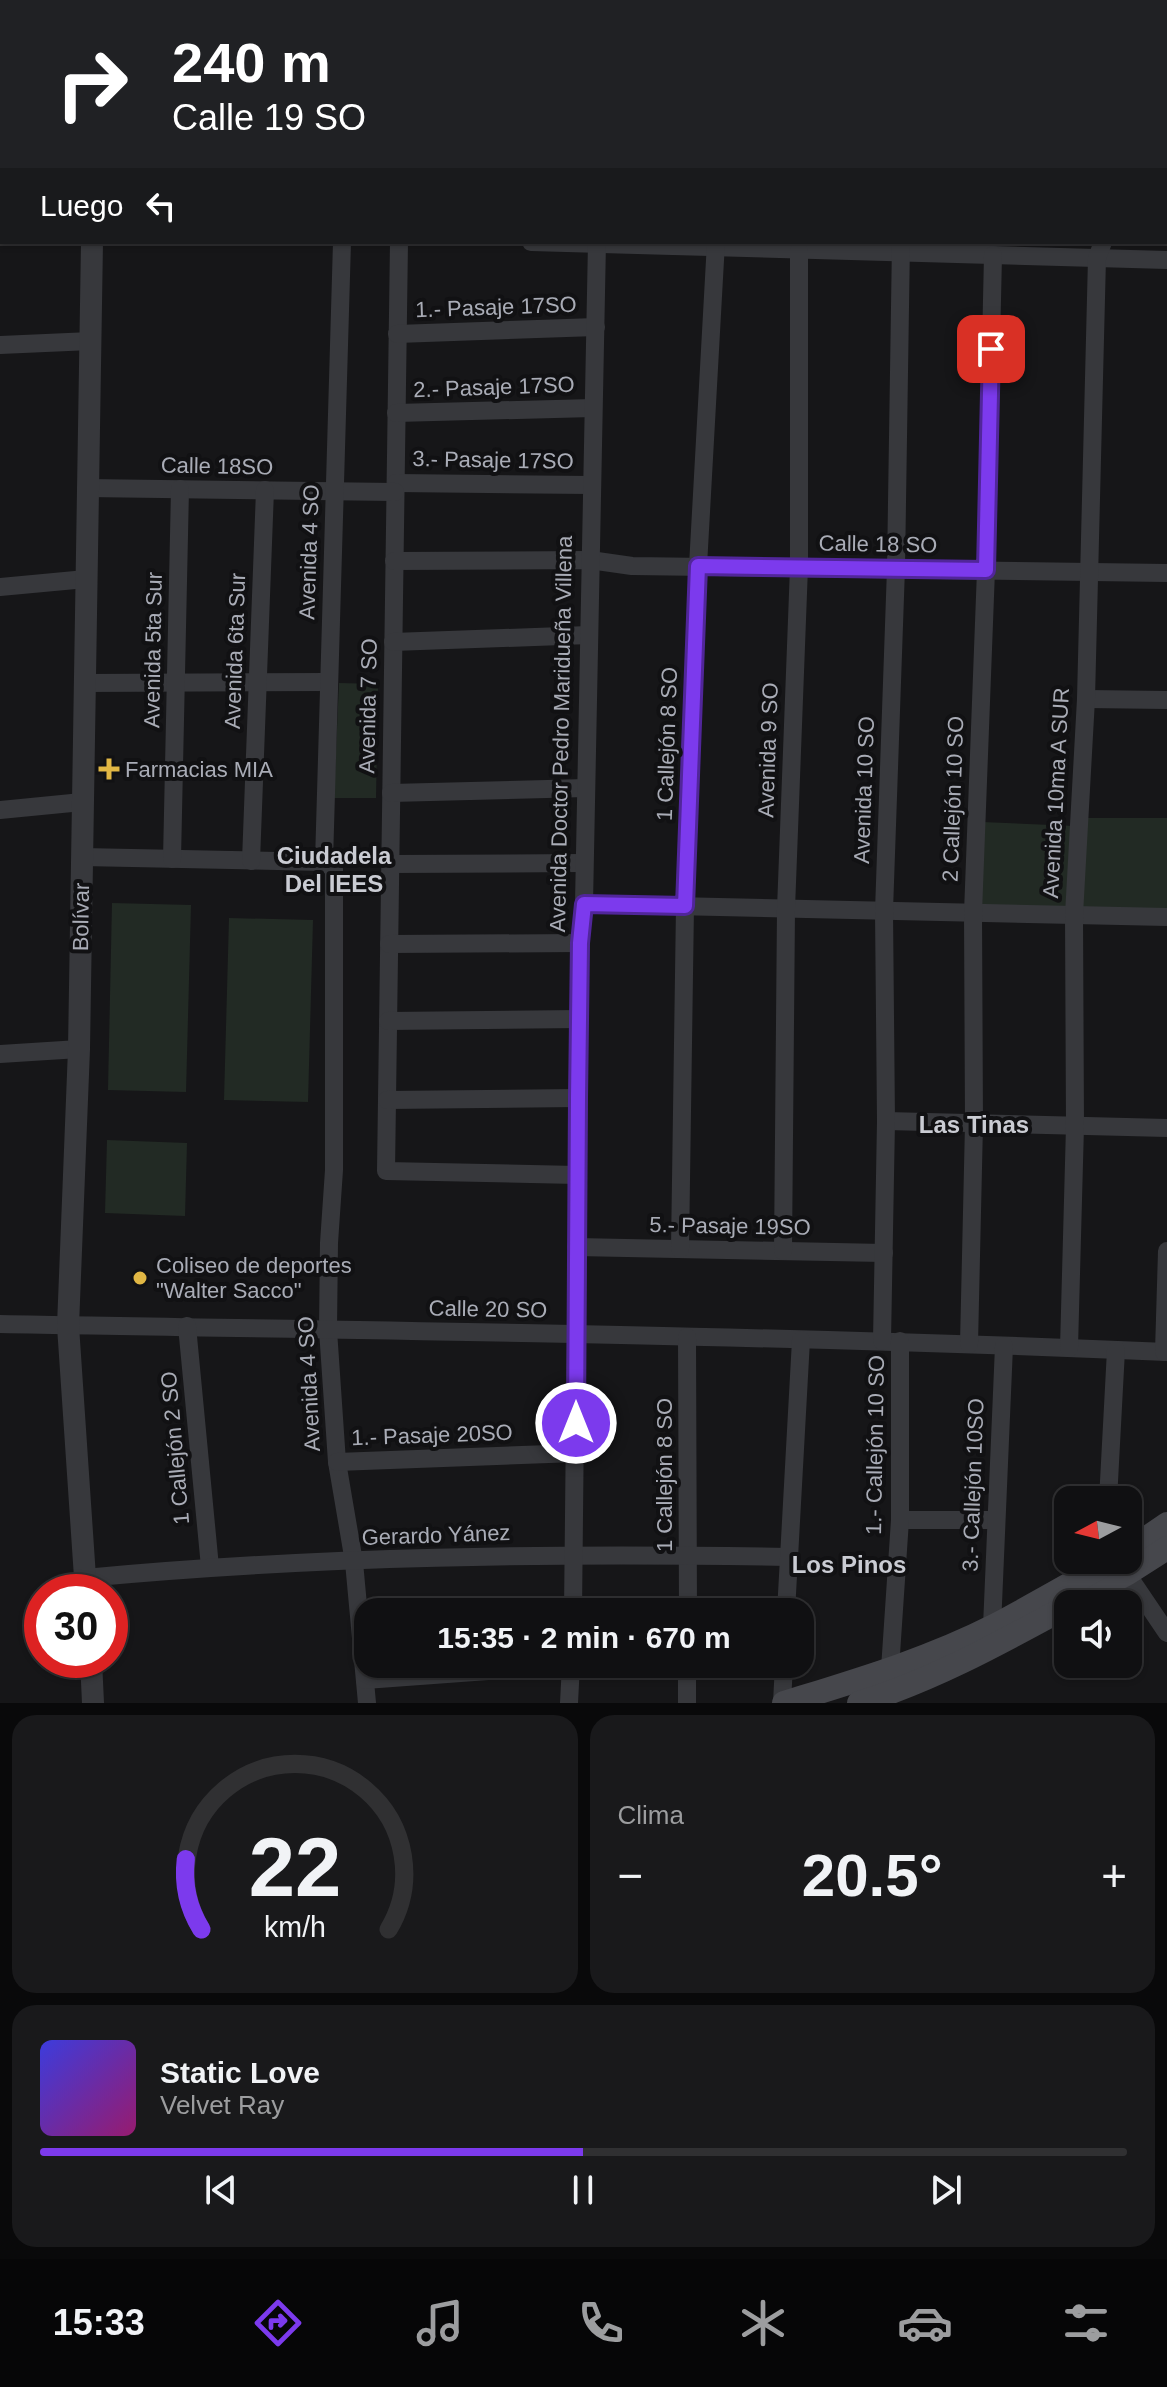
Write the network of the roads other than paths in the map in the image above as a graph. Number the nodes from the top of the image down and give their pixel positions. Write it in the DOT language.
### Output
graph roads {
  1 [pos="92,244"];
  2 [pos="342,244"];
  3 [pos="399,244"];
  4 [pos="597,244"];
  5 [pos="656,244"];
  6 [pos="716,245"];
  7 [pos="901,247"];
  8 [pos="1100,250"];
  9 [pos="799,251"];
  10 [pos="993,255"];
  11 [pos="1167,260"];
  12 [pos="596,327"];
  13 [pos="397,334"];
  14 [pos="91,341"];
  15 [pos="0,345"];
  16 [pos="593,408"];
  17 [pos="396,413"];
  18 [pos="591,485"];
  19 [pos="395,487"];
  20 [pos="86,488"];
  21 [pos="180,489"];
  22 [pos="265,490"];
  23 [pos="335,491"];
  24 [pos="590,560"];
  25 [pos="394,561"];
  26 [pos="698,566"];
  27 [pos="799,567"];
  28 [pos="896,568"];
  29 [pos="986,570"];
  30 [pos="1089,571"];
  31 [pos="1167,573"];
  32 [pos="86,579"];
  33 [pos="0,587"];
  34 [pos="589,635"];
  35 [pos="393,642"];
  36 [pos="178,682"];
  37 [pos="258,682"];
  38 [pos="329,682"];
  39 [pos="84,683"];
  40 [pos="1086,699"];
  41 [pos="1167,700"];
  42 [pos="586,788"];
  43 [pos="391,793"];
  44 [pos="82,802"];
  45 [pos="0,810"];
  46 [pos="82,857"];
  47 [pos="172,859"];
  48 [pos="251,861"];
  49 [pos="583,863"];
  50 [pos="390,864"];
  51 [pos="329,866"];
  52 [pos="584,904"];
  53 [pos="685,906"];
  54 [pos="786,909"];
  55 [pos="884,911"];
  56 [pos="973,913"];
  57 [pos="1074,915"];
  58 [pos="1167,917"];
  59 [pos="580,943"];
  60 [pos="389,944"];
  61 [pos="580,1019"];
  62 [pos="388,1021"];
  63 [pos="79,1049"];
  64 [pos="0,1054"];
  65 [pos="578,1098"];
  66 [pos="387,1100"];
  67 [pos="886,1121"];
  68 [pos="974,1124"];
  69 [pos="1075,1126"];
  70 [pos="1167,1128"];
  71 [pos="577,1175"];
  72 [pos="576,1247"];
  73 [pos="680,1249"];
  74 [pos="783,1251"];
  75 [pos="1167,1251"];
  76 [pos="884,1253"];
  77 [pos="0,1324"];
  78 [pos="68,1326"];
  79 [pos="187,1326"];
  80 [pos="328,1330"];
  81 [pos="577,1334"];
  82 [pos="687,1337"];
  83 [pos="801,1340"];
  84 [pos="891,1341"];
  85 [pos="969,1344"];
  86 [pos="1004,1346"];
  87 [pos="1069,1348"];
  88 [pos="1116,1350"];
  89 [pos="1166,1352"];
  90 [pos="576,1453"];
  91 [pos="337,1462"];
  92 [pos="1109,1486"];
  93 [pos="900,1520"];
  94 [pos="995,1520"];
  95 [pos="1167,1524"];
  96 [pos="1142,1545"];
  97 [pos="1167,1548"];
  98 [pos="576,1555"];
  99 [pos="688,1555"];
  100 [pos="1142,1555"];
  101 [pos="788,1557"];
  102 [pos="354,1562"];
  103 [pos="210,1567"];
  104 [pos="85,1574"];
  105 [pos="1096,1574"];
  106 [pos="1107,1574"];
  107 [pos="1130,1574"];
  108 [pos="128,1579"];
  109 [pos="1088,1590"];
  110 [pos="574,1598"];
  111 [pos="688,1598"];
  112 [pos="787,1598"];
  113 [pos="1054,1614"];
  114 [pos="992,1627"];
  115 [pos="1167,1633"];
  116 [pos="92,1678"];
  117 [pos="392,1678"];
  118 [pos="570,1678"];
  119 [pos="687,1678"];
  120 [pos="784,1678"];
  121 [pos="365,1680"];
  122 [pos="889,1690"];
  123 [pos="93,1703"];
  124 [pos="367,1703"];
  125 [pos="569,1703"];
  126 [pos="687,1703"];
  127 [pos="783,1703"];
  128 [pos="859,1703"];
  1 -- 14 [label="street, Bolívar"];
  2 -- 23 [label="street, Avenida 4 SO"];
  3 -- 13 [label="street, Avenida 7 SO"];
  4 -- 12 [label="street, Avenida Doctor Pedro Maridueña Villena"];
  5 -- 6 [label="street"];
  6 -- 9 [label="street"];
  6 -- 26 [label="street, 1 Callejón 8 SO"];
  7 -- 9 [label="street"];
  7 -- 10 [label="street"];
  7 -- 28 [label="street, Avenida 10 SO"];
  8 -- 10 [label="street"];
  8 -- 11 [label="street"];
  8 -- 30 [label="street, Avenida 10ma A SUR"];
  9 -- 27 [label="street, Avenida 9 SO"];
  10 -- 29 [label="street, 2 Callejón 10 SO"];
  12 -- 13 [label="street, 1.- Pasaje 17SO"];
  12 -- 16 [label="street, Avenida Doctor Pedro Maridueña Villena"];
  13 -- 17 [label="street, Avenida 7 SO"];
  14 -- 15 [label="street"];
  14 -- 20 [label="street, Bolívar"];
  16 -- 17 [label="street, 2.- Pasaje 17SO"];
  16 -- 18 [label="street, Avenida Doctor Pedro Maridueña Villena"];
  17 -- 19 [label="street, Avenida 7 SO"];
  18 -- 19 [label="street, 3.- Pasaje 17SO"];
  18 -- 24 [label="street, Avenida Doctor Pedro Maridueña Villena"];
  19 -- 23 [label="street, Calle 18SO"];
  19 -- 25 [label="street, Avenida 7 SO"];
  20 -- 21 [label="street, Calle 18SO"];
  20 -- 32 [label="street, Bolívar"];
  21 -- 22 [label="street, Calle 18SO"];
  21 -- 36 [label="street, Avenida 5ta Sur"];
  22 -- 23 [label="street, Calle 18SO"];
  22 -- 37 [label="street, Avenida 6ta Sur"];
  23 -- 38 [label="street, Avenida 4 SO"];
  24 -- 25 [label="street, Calle 18 SO"];
  24 -- 26 [label="street, Calle 18 SO"];
  24 -- 34 [label="street, Avenida Doctor Pedro Maridueña Villena"];
  25 -- 35 [label="street, Avenida 7 SO"];
  26 -- 27 [label="street, Calle 18 SO"];
  26 -- 53 [label="street, 1 Callejón 8 SO"];
  27 -- 28 [label="street, Calle 18 SO"];
  27 -- 54 [label="street, Avenida 9 SO"];
  28 -- 29 [label="street, Calle 18 SO"];
  28 -- 55 [label="street, Avenida 10 SO"];
  29 -- 30 [label="street, Calle 18 SO"];
  29 -- 56 [label="street, 2 Callejón 10 SO"];
  30 -- 31 [label="street, Calle 18 SO"];
  30 -- 40 [label="street, Avenida 10ma A SUR"];
  32 -- 33 [label="street"];
  32 -- 39 [label="street, Bolívar"];
  34 -- 35 [label="street"];
  34 -- 42 [label="street, Avenida Doctor Pedro Maridueña Villena"];
  35 -- 43 [label="street, Avenida 7 SO"];
  36 -- 37 [label="street"];
  36 -- 39 [label="street"];
  36 -- 47 [label="street, Avenida 5ta Sur"];
  37 -- 38 [label="street"];
  37 -- 48 [label="street, Avenida 6ta Sur"];
  38 -- 51 [label="street, Avenida 4 SO"];
  39 -- 44 [label="street, Bolívar"];
  40 -- 41 [label="street"];
  40 -- 57 [label="street, Avenida 10ma A SUR"];
  42 -- 43 [label="street"];
  42 -- 49 [label="street, Avenida Doctor Pedro Maridueña Villena"];
  43 -- 50 [label="street, Avenida 7 SO"];
  44 -- 45 [label="street"];
  44 -- 46 [label="street, Bolívar"];
  46 -- 47 [label="street"];
  46 -- 63 [label="street, Bolívar"];
  47 -- 48 [label="street"];
  48 -- 51 [label="street"];
  49 -- 50 [label="street"];
  49 -- 52 [label="street, Avenida Doctor Pedro Maridueña Villena"];
  50 -- 60 [label="street, Avenida 7 SO"];
  51 -- 80 [label="street, Avenida 4 SO"];
  52 -- 53 [label="street"];
  52 -- 59 [label="street, Avenida Doctor Pedro Maridueña Villena"];
  53 -- 54 [label="street"];
  53 -- 73 [label="street, 1 Callejón 8 SO"];
  54 -- 55 [label="street"];
  54 -- 74 [label="street, Avenida 9 SO"];
  55 -- 56 [label="street"];
  55 -- 67 [label="street, Avenida 10 SO"];
  56 -- 57 [label="street"];
  56 -- 68 [label="street, 2 Callejón 10 SO"];
  57 -- 58 [label="street"];
  57 -- 69 [label="street, Avenida 10ma A SUR"];
  59 -- 60 [label="street"];
  59 -- 61 [label="street, Avenida Doctor Pedro Maridueña Villena"];
  60 -- 62 [label="street, Avenida 7 SO"];
  61 -- 62 [label="street"];
  61 -- 65 [label="street, Avenida Doctor Pedro Maridueña Villena"];
  62 -- 66 [label="street, Avenida 7 SO"];
  63 -- 64 [label="street"];
  63 -- 78 [label="street, Bolívar"];
  65 -- 66 [label="street"];
  65 -- 71 [label="street, Avenida Doctor Pedro Maridueña Villena"];
  66 -- 71 [label="street, Avenida 7 SO"];
  67 -- 68 [label="street"];
  67 -- 76 [label="street, Avenida 10 SO"];
  68 -- 69 [label="street"];
  68 -- 85 [label="street, 2 Callejón 10 SO"];
  69 -- 70 [label="street"];
  69 -- 87 [label="street, Avenida 10ma A SUR"];
  71 -- 72 [label="street, Avenida Doctor Pedro Maridueña Villena"];
  72 -- 73 [label="street, 5.- Pasaje 19SO"];
  72 -- 81 [label="street, Avenida Doctor Pedro Maridueña Villena"];
  73 -- 74 [label="street, 5.- Pasaje 19SO"];
  74 -- 76 [label="street, 5.- Pasaje 19SO"];
  75 -- 89 [label="street"];
  76 -- 84 [label="street, Avenida 10 SO"];
  77 -- 78 [label="street, Calle 20 SO"];
  78 -- 79 [label="street, Calle 20 SO"];
  78 -- 104 [label="street, Bolívar"];
  79 -- 80 [label="street, Calle 20 SO"];
  79 -- 103 [label="street, 1 Callejón 2 SO"];
  80 -- 81 [label="street, Calle 20 SO"];
  80 -- 91 [label="street, Avenida 4 SO"];
  81 -- 82 [label="street, Calle 20 SO"];
  81 -- 90 [label="street, Avenida Doctor Pedro Maridueña Villena"];
  82 -- 83 [label="street, Calle 20 SO"];
  82 -- 99 [label="street, 1 Callejón 8 SO"];
  83 -- 84 [label="street, Calle 20 SO"];
  83 -- 101 [label="street"];
  84 -- 85 [label="street, Calle 20 SO"];
  84 -- 93 [label="street, 1.- Callejón 10 SO"];
  85 -- 86 [label="street, Calle 20 SO"];
  86 -- 87 [label="street, Calle 20 SO"];
  86 -- 94 [label="street, 3.- Callejón 10SO"];
  87 -- 88 [label="street, Calle 20 SO"];
  88 -- 89 [label="street, Calle 20 SO"];
  88 -- 92 [label="street"];
  90 -- 91 [label="street, 1.- Pasaje 20SO"];
  90 -- 98 [label="street, Avenida Doctor Pedro Maridueña Villena"];
  91 -- 102 [label="street, Avenida 4 SO"];
  93 -- 94 [label="street"];
  93 -- 122 [label="street, 1.- Callejón 10 SO"];
  94 -- 114 [label="street, 3.- Callejón 10SO"];
  95 -- 96 [label="main road"];
  97 -- 100 [label="main road"];
  98 -- 99 [label="street, Gerardo Yánez"];
  98 -- 102 [label="street, Gerardo Yánez"];
  98 -- 110 [label="street, Avenida Doctor Pedro Maridueña Villena"];
  99 -- 101 [label="street, Gerardo Yánez"];
  99 -- 111 [label="street, 1 Callejón 8 SO"];
  101 -- 112 [label="street"];
  102 -- 103 [label="street, Gerardo Yánez"];
  102 -- 121 [label="street, Avenida 4 SO"];
  103 -- 108 [label="street, Gerardo Yánez"];
  105 -- 114 [label="main road"];
  106 -- 109 [label="main road"];
  107 -- 115 [label="street"];
  113 -- 122 [label="main road"];
  114 -- 122 [label="main road"];
  116 -- 123 [label="street"];
  117 -- 121 [label="street"];
  118 -- 125 [label="street"];
  119 -- 126 [label="street"];
  120 -- 127 [label="street"];
  121 -- 124 [label="street, Avenida 4 SO"];
  122 -- 127 [label="main road"];
  122 -- 128 [label="main road"];
}
